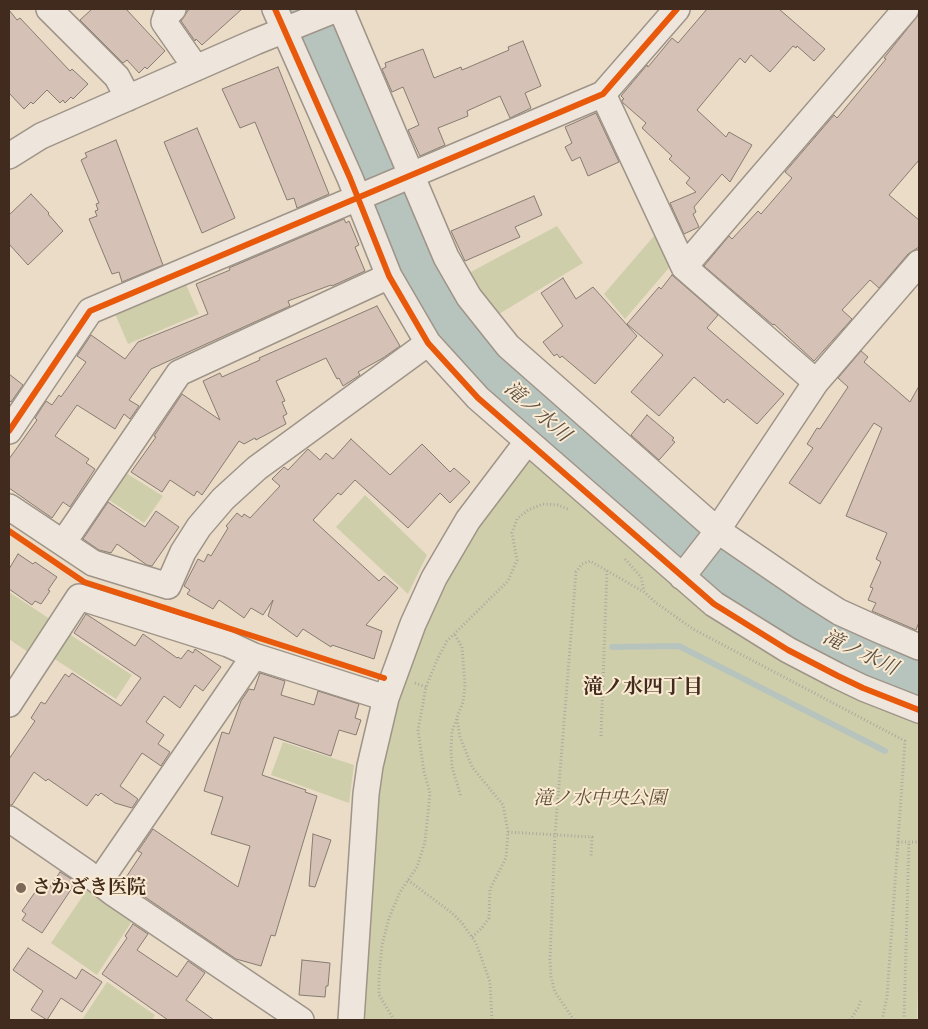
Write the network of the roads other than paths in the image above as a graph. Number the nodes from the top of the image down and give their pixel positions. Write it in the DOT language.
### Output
graph roads {
  1 [pos="49,9"];
  2 [pos="173,9"];
  3 [pos="677,9"];
  4 [pos="906,9"];
  5 [pos="914,9"];
  6 [pos="919,13"];
  7 [pos="311,16"];
  8 [pos="196,68"];
  9 [pos="603,94"];
  10 [pos="128,98"];
  11 [pos="9,156"];
  12 [pos="384,187"];
  13 [pos="919,263"];
  14 [pos="684,267"];
  15 [pos="389,276"];
  16 [pos="428,343"];
  17 [pos="816,382"];
  18 [pos="9,431"];
  19 [pos="527,442"];
  20 [pos="9,507"];
  21 [pos="63,543"];
  22 [pos="700,554"];
  23 [pos="919,647"];
  24 [pos="254,656"];
  25 [pos="386,698"];
  26 [pos="9,704"];
  27 [pos="919,710"];
  28 [pos="9,819"];
  29 [pos="99,882"];
  30 [pos="301,1020"];
  31 [pos="351,1020"];
  1 -- 10 [label="street"];
  2 -- 8 [label="street"];
  3 -- 9 [label="street"];
  4 -- 14 [label="street"];
  5 -- 6 [label="street"];
  7 -- 8 [label="street"];
  7 -- 12 [label="street"];
  7 -- 12 [label="street"];
  8 -- 10 [label="street"];
  9 -- 12 [label="street"];
  9 -- 14 [label="street"];
  10 -- 11 [label="street"];
  12 -- 15 [label="street"];
  12 -- 18 [label="street"];
  12 -- 22 [label="street"];
  13 -- 17 [label="street"];
  14 -- 17 [label="street"];
  15 -- 16 [label="street"];
  15 -- 21 [label="street"];
  16 -- 19 [label="street"];
  16 -- 21 [label="street"];
  17 -- 22 [label="street"];
  19 -- 22 [label="street"];
  19 -- 25 [label="street"];
  20 -- 21 [label="street"];
  22 -- 23 [label="street"];
  22 -- 27 [label="street"];
  24 -- 25 [label="street"];
  24 -- 26 [label="street"];
  24 -- 29 [label="street"];
  25 -- 31 [label="street"];
  28 -- 29 [label="street"];
  29 -- 30 [label="street"];
}
